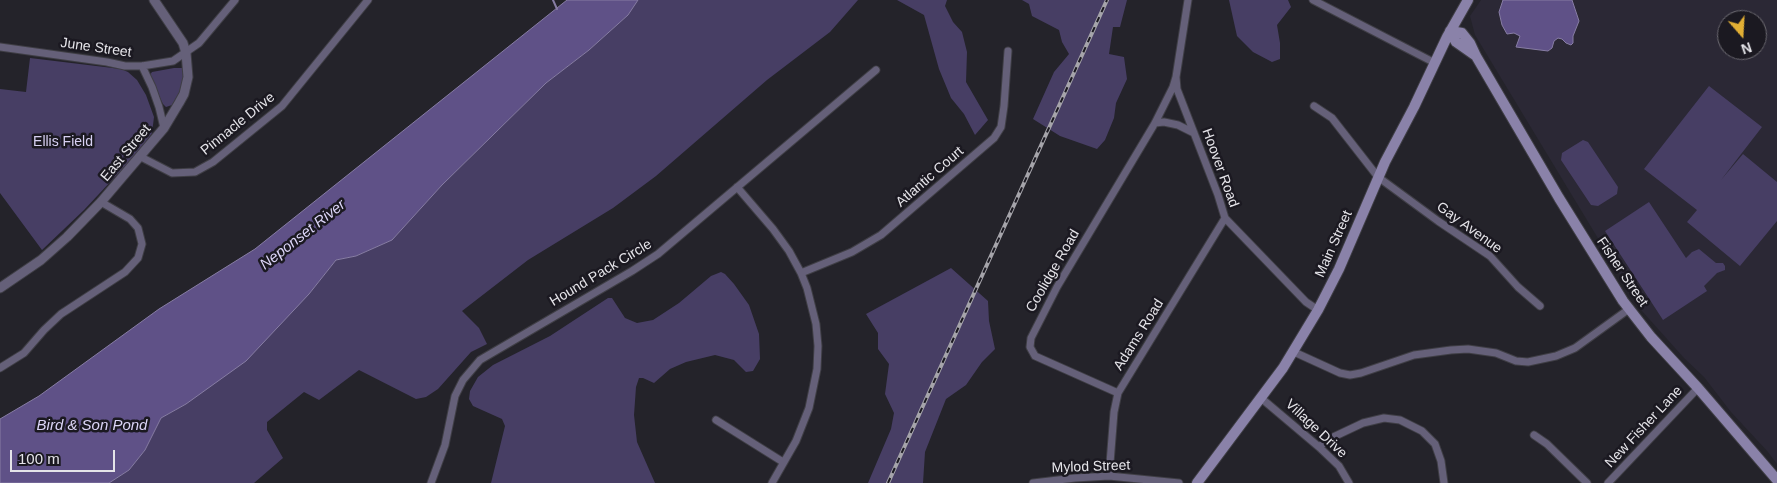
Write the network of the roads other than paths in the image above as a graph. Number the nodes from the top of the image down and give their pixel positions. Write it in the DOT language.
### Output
graph roads {
  1 [pos="154,0"];
  2 [pos="235,0"];
  3 [pos="368,0"];
  4 [pos="1188,0"];
  5 [pos="1313,0"];
  6 [pos="1468,0"];
  7 [pos="1450,30"];
  8 [pos="0,47"];
  9 [pos="1008,51"];
  10 [pos="186,53"];
  11 [pos="1435,63"];
  12 [pos="142,66"];
  13 [pos="876,70"];
  14 [pos="1176,78"];
  15 [pos="1314,106"];
  16 [pos="1155,123"];
  17 [pos="164,128"];
  18 [pos="1194,133"];
  19 [pos="141,158"];
  20 [pos="1378,177"];
  21 [pos="737,187"];
  22 [pos="101,202"];
  23 [pos="1225,218"];
  24 [pos="801,274"];
  25 [pos="0,288"];
  26 [pos="1540,306"];
  27 [pos="1629,309"];
  28 [pos="1318,310"];
  29 [pos="1294,352"];
  30 [pos="1,366"];
  31 [pos="1698,388"];
  32 [pos="1118,393"];
  33 [pos="1262,398"];
  34 [pos="716,420"];
  35 [pos="1534,435"];
  36 [pos="1319,447"];
  37 [pos="783,462"];
  38 [pos="1109,476"];
  39 [pos="1777,480"];
  40 [pos="432,483"];
  41 [pos="772,483"];
  42 [pos="1033,483"];
  43 [pos="1179,483"];
  44 [pos="1198,483"];
  45 [pos="1349,483"];
  46 [pos="1444,483"];
  47 [pos="1587,483"];
  48 [pos="1608,483"];
  1 -- 10 [label="street, East Street"];
  2 -- 10 [label="street, June Street"];
  3 -- 19 [label="street, Pinnacle Drive"];
  4 -- 14 [label="street, Hoover Road"];
  5 -- 11 [label="street"];
  6 -- 7 [label="main road, Main Street"];
  7 -- 11 [label="main road, Main Street"];
  7 -- 27 [label="main road, Fisher Street"];
  8 -- 12 [label="street, June Street"];
  9 -- 24 [label="street, Atlantic Court"];
  10 -- 12 [label="street, June Street"];
  10 -- 17 [label="street, East Street"];
  11 -- 20 [label="main road, Main Street"];
  12 -- 17 [label="street"];
  13 -- 21 [label="street, Hound Pack Circle"];
  14 -- 16 [label="street, Coolidge Road"];
  14 -- 18 [label="street, Hoover Road"];
  15 -- 20 [label="street, Gay Avenue"];
  16 -- 18 [label="street"];
  16 -- 32 [label="street, Coolidge Road"];
  17 -- 19 [label="street, East Street"];
  18 -- 23 [label="street, Hoover Road"];
  19 -- 22 [label="street, East Street"];
  20 -- 26 [label="street, Gay Avenue"];
  20 -- 28 [label="main road, Main Street"];
  21 -- 24 [label="street"];
  21 -- 40 [label="street, Hound Pack Circle"];
  22 -- 25 [label="street, East Street"];
  22 -- 30 [label="street"];
  23 -- 28 [label="street, Hoover Road"];
  23 -- 32 [label="street, Adams Road"];
  24 -- 37 [label="street"];
  27 -- 29 [label="street"];
  27 -- 31 [label="main road, Fisher Street"];
  28 -- 29 [label="main road, Main Street"];
  29 -- 33 [label="main road, Main Street"];
  31 -- 39 [label="main road, Fisher Street"];
  31 -- 48 [label="street, New Fisher Lane"];
  32 -- 38 [label="street, Adams Road"];
  33 -- 36 [label="street, Village Drive"];
  33 -- 44 [label="main road, Main Street"];
  34 -- 37 [label="street"];
  35 -- 47 [label="street"];
  36 -- 45 [label="street, Village Drive"];
  36 -- 46 [label="street"];
  37 -- 41 [label="street"];
  38 -- 42 [label="street, Mylod Street"];
  38 -- 43 [label="street, Mylod Street"];
}
